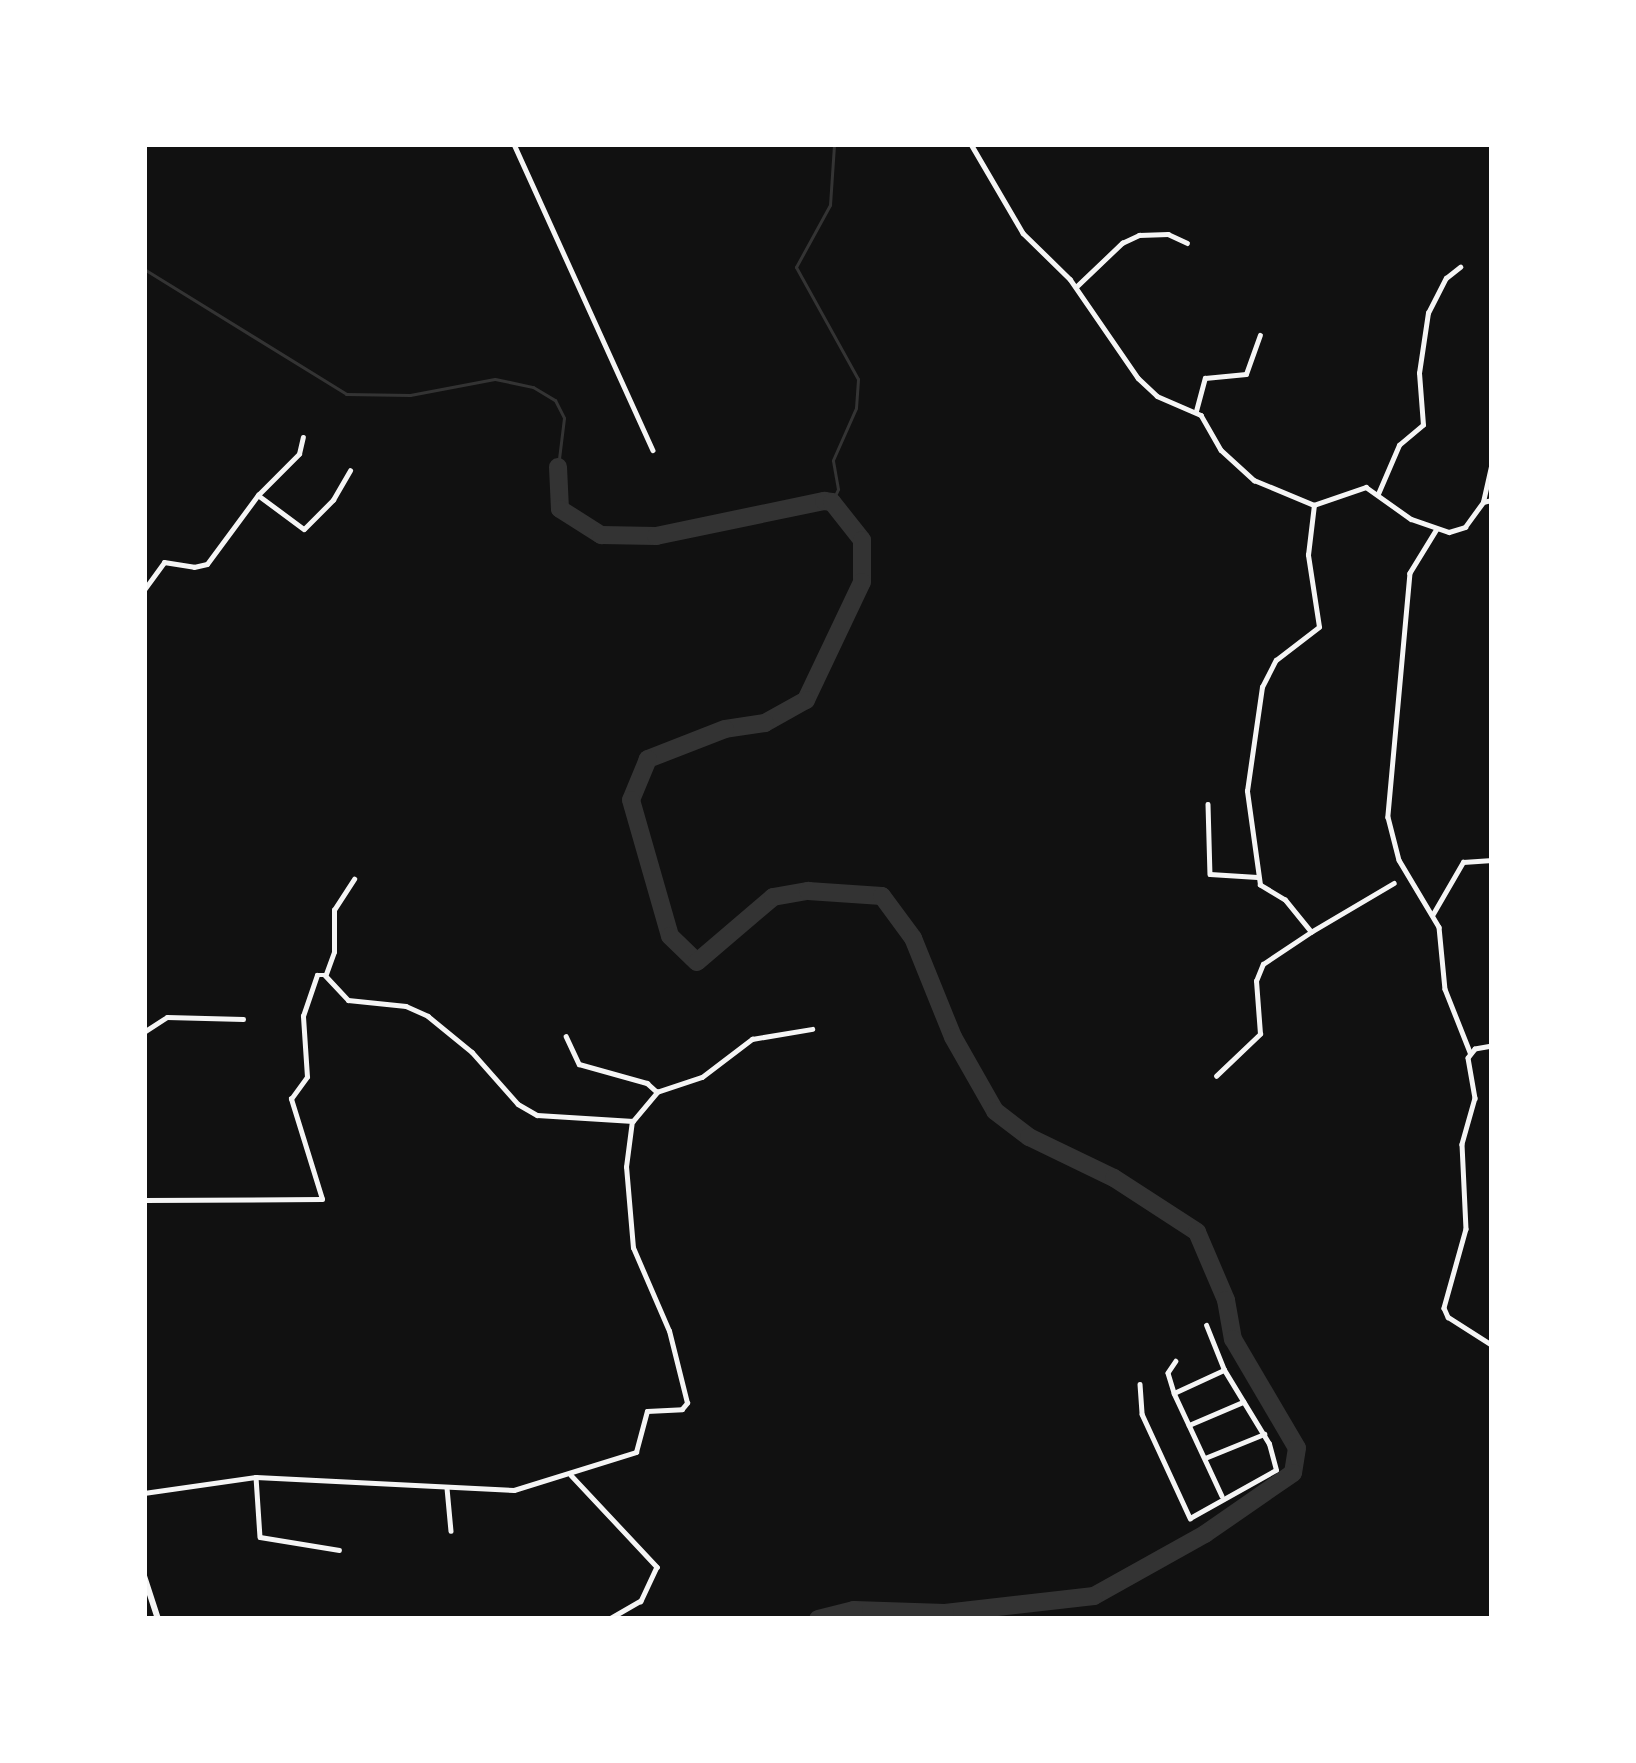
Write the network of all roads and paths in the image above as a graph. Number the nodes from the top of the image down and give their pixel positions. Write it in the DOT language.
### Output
graph roads {
  1 [pos="514,144"];
  2 [pos="971,144"];
  3 [pos="1187,243"];
  4 [pos="1460,267"];
  5 [pos="1076,286"];
  6 [pos="1260,335"];
  7 [pos="1196,411"];
  8 [pos="303,437"];
  9 [pos="652,450"];
  10 [pos="1492,462"];
  11 [pos="350,470"];
  12 [pos="1378,494"];
  13 [pos="258,496"];
  14 [pos="1492,500"];
  15 [pos="1483,502"];
  16 [pos="1314,505"];
  17 [pos="1437,530"];
  18 [pos="144,590"];
  19 [pos="1208,804"];
  20 [pos="1492,860"];
  21 [pos="1257,877"];
  22 [pos="354,880"];
  23 [pos="1394,883"];
  24 [pos="1432,915"];
  25 [pos="1311,932"];
  26 [pos="325,975"];
  27 [pos="243,1019"];
  28 [pos="812,1029"];
  29 [pos="144,1032"];
  30 [pos="566,1036"];
  31 [pos="1492,1046"];
  32 [pos="1470,1052"];
  33 [pos="1216,1076"];
  34 [pos="657,1092"];
  35 [pos="633,1120"];
  36 [pos="144,1201"];
  37 [pos="1206,1325"];
  38 [pos="1492,1345"];
  39 [pos="1176,1361"];
  40 [pos="1224,1370"];
  41 [pos="1140,1384"];
  42 [pos="1174,1393"];
  43 [pos="1243,1402"];
  44 [pos="1189,1425"];
  45 [pos="1264,1434"];
  46 [pos="1205,1459"];
  47 [pos="571,1475"];
  48 [pos="256,1477"];
  49 [pos="447,1488"];
  50 [pos="144,1493"];
  51 [pos="1222,1496"];
  52 [pos="451,1531"];
  53 [pos="339,1550"];
  54 [pos="144,1580"];
  55 [pos="158,1619"];
  56 [pos="610,1619"];
  1 -- 9 [label="street"];
  2 -- 5 [label="street"];
  3 -- 5 [label="street"];
  4 -- 12 [label="street"];
  5 -- 7 [label="street"];
  6 -- 7 [label="street"];
  7 -- 16 [label="street"];
  8 -- 13 [label="street"];
  10 -- 15 [label="street"];
  11 -- 13 [label="street"];
  12 -- 16 [label="street"];
  12 -- 17 [label="street"];
  13 -- 18 [label="street"];
  14 -- 15 [label="street"];
  15 -- 17 [label="street"];
  16 -- 21 [label="street"];
  17 -- 24 [label="street"];
  19 -- 21 [label="street"];
  20 -- 24 [label="street"];
  21 -- 25 [label="street"];
  22 -- 26 [label="street"];
  23 -- 25 [label="street"];
  24 -- 32 [label="street"];
  25 -- 33 [label="street"];
  26 -- 35 [label="street"];
  26 -- 36 [label="street"];
  27 -- 29 [label="street"];
  28 -- 34 [label="street"];
  30 -- 34 [label="street"];
  31 -- 32 [label="street"];
  32 -- 38 [label="street"];
  34 -- 35 [label="street"];
  35 -- 47 [label="street"];
  37 -- 40 [label="street"];
  39 -- 42 [label="street"];
  40 -- 42 [label="street"];
  40 -- 43 [label="street"];
  41 -- 51 [label="street"];
  42 -- 44 [label="street"];
  43 -- 44 [label="street"];
  43 -- 45 [label="street"];
  44 -- 46 [label="street"];
  45 -- 46 [label="street"];
  45 -- 51 [label="street"];
  46 -- 51 [label="street"];
  47 -- 49 [label="street"];
  47 -- 56 [label="street"];
  48 -- 49 [label="street"];
  48 -- 50 [label="street"];
  48 -- 53 [label="street"];
  49 -- 52 [label="street"];
  54 -- 55 [label="highway"];
}
